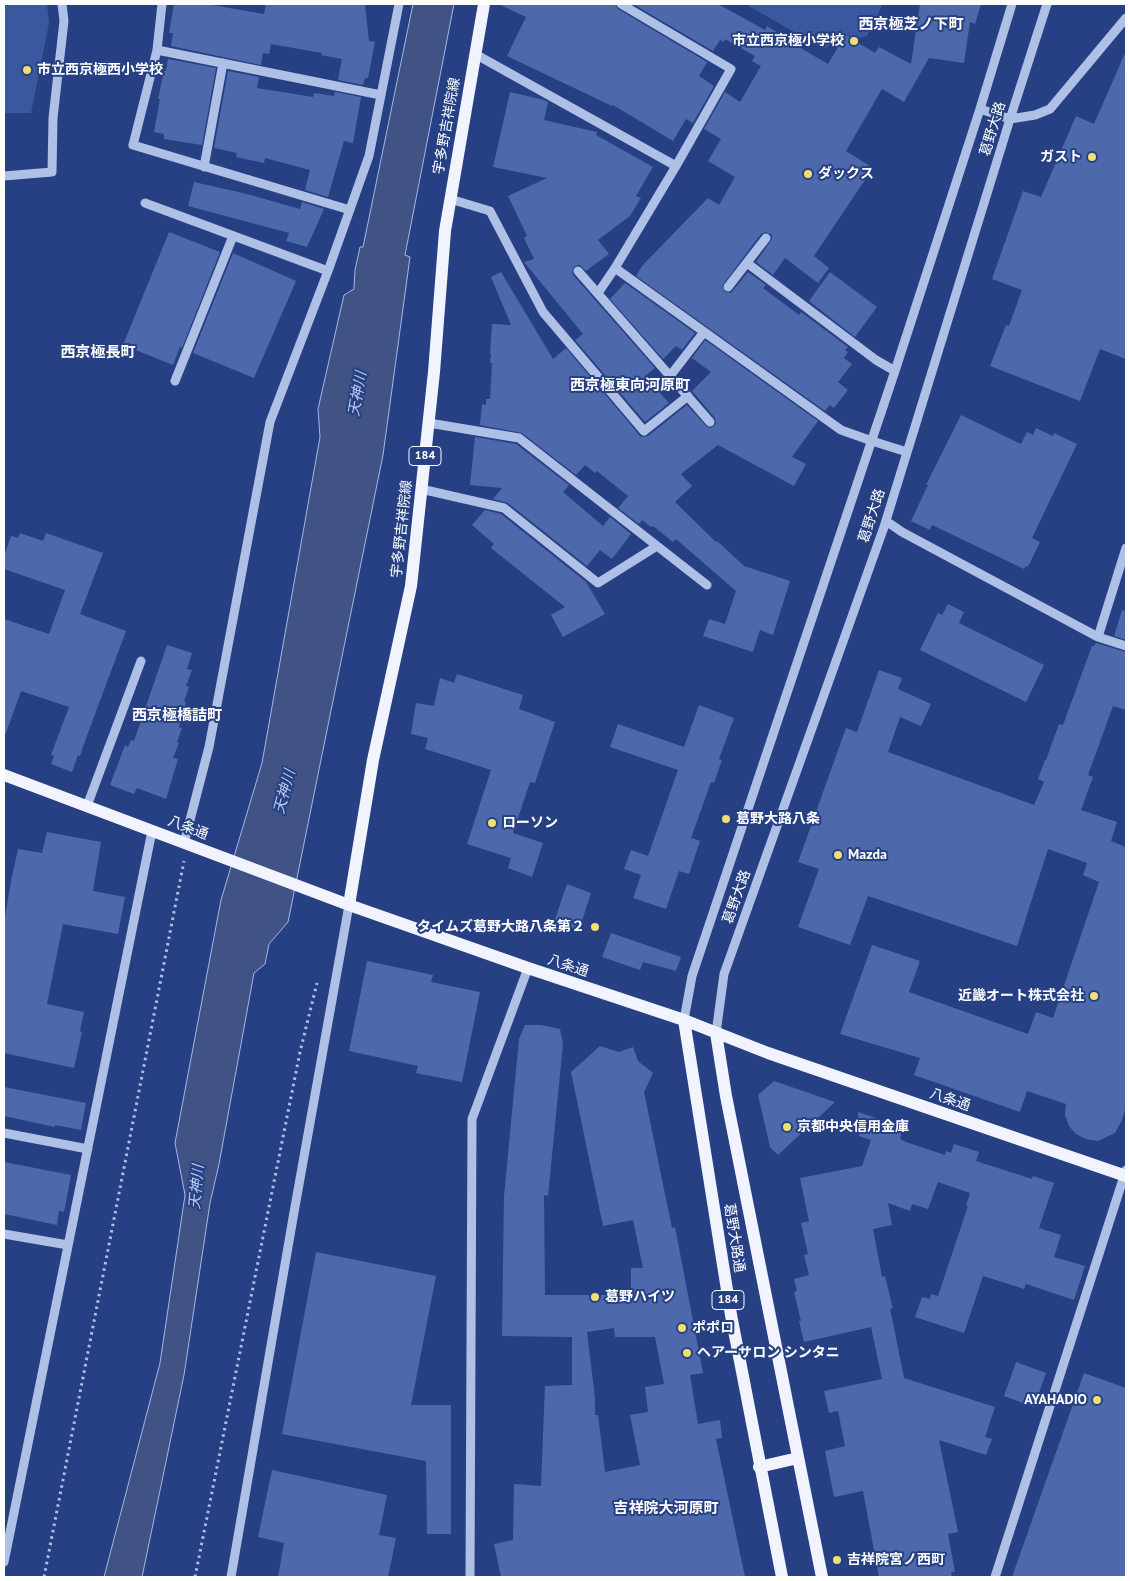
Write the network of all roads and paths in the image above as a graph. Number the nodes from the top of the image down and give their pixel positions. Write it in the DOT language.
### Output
graph roads {
  1 [pos="62,4"];
  2 [pos="162,4"];
  3 [pos="399,4"];
  4 [pos="484,4"];
  5 [pos="621,4"];
  6 [pos="1012,4"];
  7 [pos="1047,4"];
  8 [pos="1126,18"];
  9 [pos="157,50"];
  10 [pos="475,54"];
  11 [pos="223,63"];
  12 [pos="382,95"];
  13 [pos="980,109"];
  14 [pos="1010,119"];
  15 [pos="676,166"];
  16 [pos="204,167"];
  17 [pos="4,176"];
  18 [pos="450,199"];
  19 [pos="145,203"];
  20 [pos="350,210"];
  21 [pos="233,236"];
  22 [pos="766,238"];
  23 [pos="747,263"];
  24 [pos="615,268"];
  25 [pos="328,270"];
  26 [pos="578,271"];
  27 [pos="728,287"];
  28 [pos="598,293"];
  29 [pos="704,332"];
  30 [pos="895,371"];
  31 [pos="670,376"];
  32 [pos="174,380"];
  33 [pos="688,396"];
  34 [pos="710,422"];
  35 [pos="429,424"];
  36 [pos="872,441"];
  37 [pos="907,452"];
  38 [pos="421,489"];
  39 [pos="886,521"];
  40 [pos="658,546"];
  41 [pos="1126,548"];
  42 [pos="707,585"];
  43 [pos="1098,637"];
  44 [pos="1126,646"];
  45 [pos="141,661"];
  46 [pos="4,775"];
  47 [pos="87,806"];
  48 [pos="152,831"];
  49 [pos="184,843"];
  50 [pos="349,905"];
  51 [pos="528,968"];
  52 [pos="318,978"];
  53 [pos="684,1020"];
  54 [pos="716,1033"];
  55 [pos="4,1133"];
  56 [pos="88,1149"];
  57 [pos="1126,1174"];
  58 [pos="4,1234"];
  59 [pos="68,1246"];
  60 [pos="798,1458"];
  61 [pos="759,1467"];
  62 [pos="4,1562"];
  63 [pos="44,1577"];
  64 [pos="195,1577"];
  65 [pos="232,1577"];
  66 [pos="470,1577"];
  67 [pos="782,1577"];
  68 [pos="822,1577"];
  69 [pos="995,1577"];
  1 -- 17 [label="street"];
  2 -- 9 [label="street"];
  3 -- 12 [label="street"];
  4 -- 10 [label="main road, 宇多野吉祥院線 / 184"];
  5 -- 15 [label="street"];
  6 -- 13 [label="street, 葛野大路"];
  7 -- 14 [label="street, 葛野大路"];
  8 -- 14 [label="street"];
  9 -- 11 [label="street"];
  9 -- 16 [label="street"];
  10 -- 15 [label="street"];
  10 -- 18 [label="main road, 宇多野吉祥院線 / 184"];
  11 -- 12 [label="street"];
  11 -- 16 [label="street"];
  12 -- 20 [label="street"];
  13 -- 14 [label="street"];
  13 -- 30 [label="street, 葛野大路"];
  14 -- 37 [label="street, 葛野大路"];
  15 -- 24 [label="street"];
  16 -- 20 [label="street"];
  18 -- 33 [label="street"];
  18 -- 35 [label="main road, 宇多野吉祥院線 / 184"];
  19 -- 21 [label="street"];
  20 -- 25 [label="street"];
  21 -- 25 [label="street"];
  21 -- 32 [label="street"];
  22 -- 23 [label="street"];
  23 -- 27 [label="street"];
  23 -- 30 [label="street"];
  24 -- 28 [label="street"];
  24 -- 29 [label="street"];
  25 -- 49 [label="street"];
  26 -- 28 [label="street"];
  28 -- 31 [label="street"];
  29 -- 31 [label="street"];
  29 -- 36 [label="street"];
  30 -- 36 [label="street, 葛野大路"];
  31 -- 33 [label="street"];
  33 -- 34 [label="street"];
  35 -- 38 [label="main road, 宇多野吉祥院線 / 184"];
  35 -- 40 [label="street"];
  36 -- 37 [label="street"];
  36 -- 53 [label="street, 葛野大路"];
  37 -- 39 [label="street, 葛野大路"];
  38 -- 40 [label="street"];
  38 -- 50 [label="main road, 宇多野吉祥院線 / 184"];
  39 -- 43 [label="street"];
  39 -- 54 [label="street, 葛野大路"];
  40 -- 42 [label="street"];
  41 -- 43 [label="street"];
  43 -- 44 [label="street"];
  45 -- 47 [label="street"];
  46 -- 47 [label="main road, 八条通"];
  47 -- 48 [label="main road, 八条通"];
  48 -- 49 [label="main road, 八条通"];
  48 -- 56 [label="street"];
  49 -- 50 [label="main road, 八条通"];
  49 -- 63 [label="path"];
  50 -- 51 [label="main road, 八条通"];
  50 -- 65 [label="street"];
  51 -- 53 [label="main road, 八条通"];
  51 -- 66 [label="street"];
  52 -- 64 [label="path"];
  53 -- 54 [label="main road, 八条通"];
  53 -- 61 [label="main road, 葛野大路通 / 184"];
  54 -- 57 [label="main road, 八条通"];
  54 -- 60 [label="main road, 葛野大路通"];
  55 -- 56 [label="street"];
  56 -- 59 [label="street"];
  57 -- 69 [label="street"];
  58 -- 59 [label="street"];
  59 -- 62 [label="street"];
  60 -- 61 [label="main road"];
  60 -- 68 [label="main road, 葛野大路通"];
  61 -- 67 [label="main road, 葛野大路通 / 184"];
}
